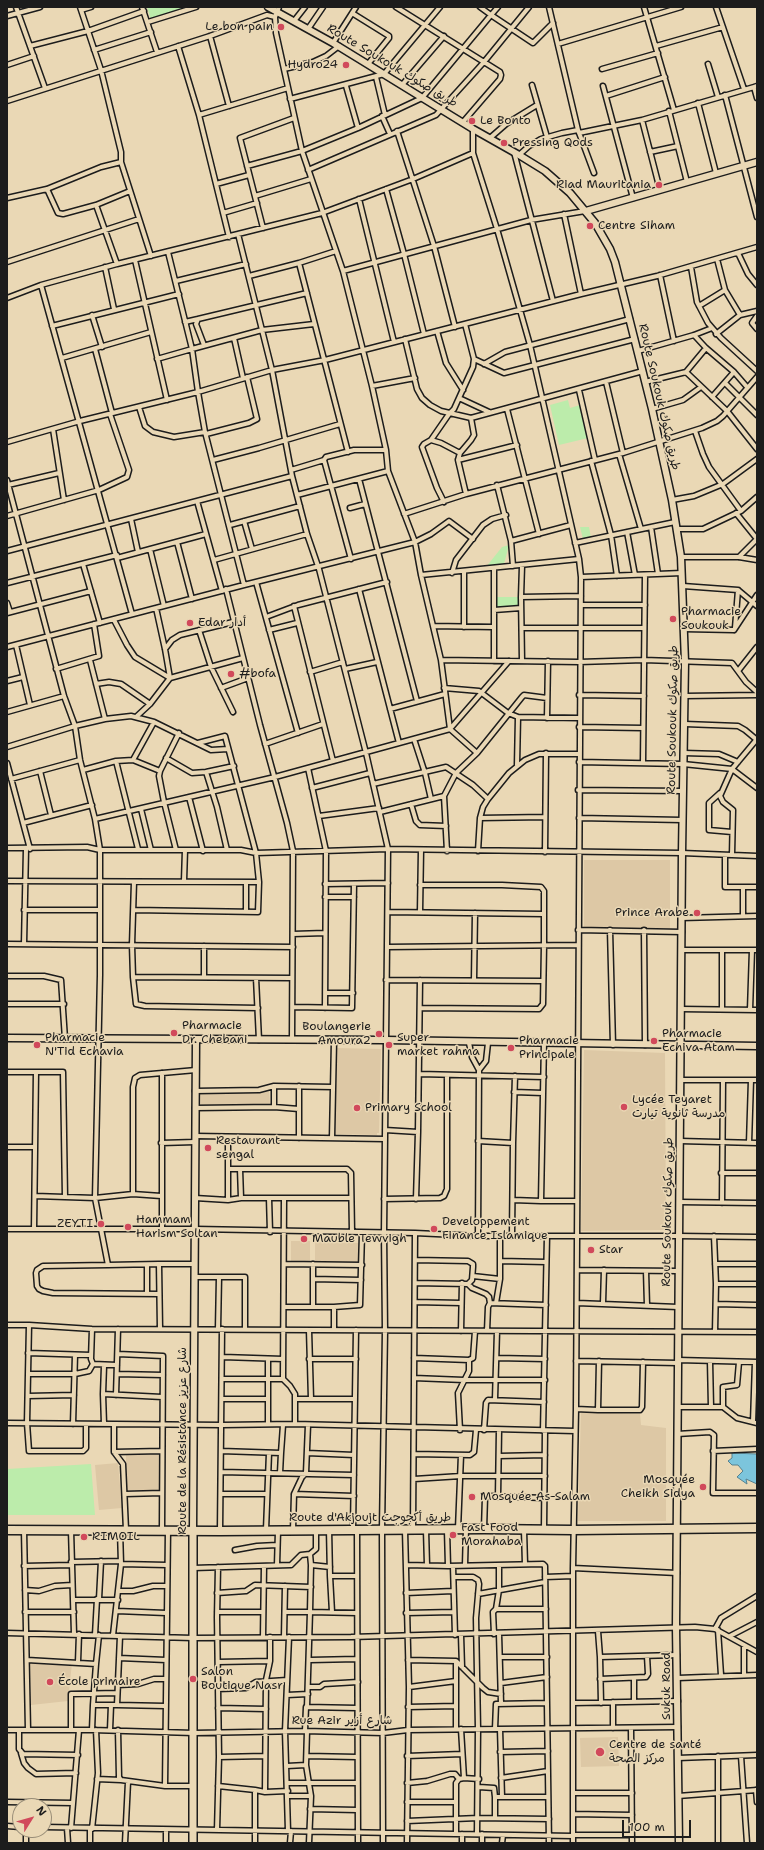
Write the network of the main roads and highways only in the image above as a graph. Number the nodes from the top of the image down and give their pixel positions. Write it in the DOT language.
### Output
graph roads {
  1 [pos="757,1528"];
  2 [pos="7,1530"];
  3 [pos="193,1530"];
  4 [pos="193,1843"];
  1 -- 3 [label="highway, Route d'Akjoujt طريق أكجوجت"];
  2 -- 3 [label="highway, Route d'Akjoujt طريق أكجوجت"];
  3 -- 4 [label="main road, Route de la Résistance شارع عزيز"];
}
